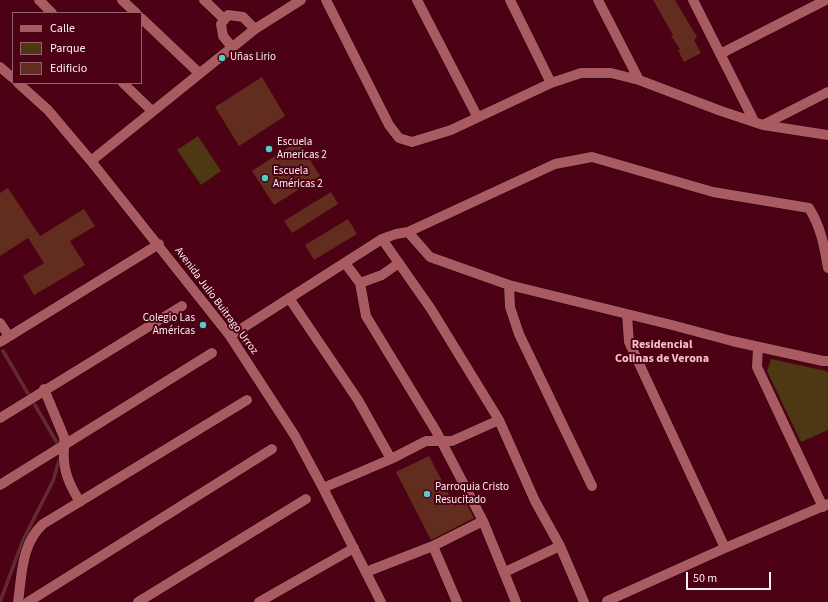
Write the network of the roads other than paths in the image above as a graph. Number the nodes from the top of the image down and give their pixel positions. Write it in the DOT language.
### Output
graph roads {
  1 [pos="39,0"];
  2 [pos="122,0"];
  3 [pos="204,0"];
  4 [pos="326,0"];
  5 [pos="417,0"];
  6 [pos="510,0"];
  7 [pos="598,0"];
  8 [pos="693,0"];
  9 [pos="826,0"];
  10 [pos="297,1"];
  11 [pos="51,12"];
  12 [pos="135,12"];
  13 [pos="142,19"];
  14 [pos="224,19"];
  15 [pos="254,29"];
  16 [pos="232,47"];
  17 [pos="720,54"];
  18 [pos="0,66"];
  19 [pos="199,73"];
  20 [pos="12,77"];
  21 [pos="639,80"];
  22 [pos="551,83"];
  23 [pos="19,84"];
  24 [pos="124,84"];
  25 [pos="828,92"];
  26 [pos="152,111"];
  27 [pos="477,116"];
  28 [pos="759,123"];
  29 [pos="828,135"];
  30 [pos="91,161"];
  31 [pos="408,232"];
  32 [pos="382,239"];
  33 [pos="159,244"];
  34 [pos="345,263"];
  35 [pos="399,263"];
  36 [pos="828,268"];
  37 [pos="360,284"];
  38 [pos="509,285"];
  39 [pos="288,298"];
  40 [pos="182,306"];
  41 [pos="627,315"];
  42 [pos="0,323"];
  43 [pos="230,336"];
  44 [pos="4,339"];
  45 [pos="758,347"];
  46 [pos="212,353"];
  47 [pos="828,361"];
  48 [pos="44,389"];
  49 [pos="248,400"];
  50 [pos="0,418"];
  51 [pos="498,420"];
  52 [pos="440,440"];
  53 [pos="64,446"];
  54 [pos="272,449"];
  55 [pos="391,459"];
  56 [pos="0,485"];
  57 [pos="592,486"];
  58 [pos="323,488"];
  59 [pos="306,499"];
  60 [pos="80,502"];
  61 [pos="825,506"];
  62 [pos="483,521"];
  63 [pos="433,546"];
  64 [pos="560,546"];
  65 [pos="354,548"];
  66 [pos="725,548"];
  67 [pos="366,572"];
  68 [pos="505,572"];
  69 [pos="262,601"];
  70 [pos="607,601"];
  71 [pos="18,602"];
  72 [pos="28,602"];
  73 [pos="138,602"];
  74 [pos="381,602"];
  75 [pos="457,602"];
  76 [pos="516,602"];
  77 [pos="584,602"];
  1 -- 11 [label="street"];
  2 -- 12 [label="street"];
  3 -- 14 [label="street"];
  4 -- 27 [label="street"];
  5 -- 27 [label="street"];
  6 -- 22 [label="street"];
  7 -- 21 [label="street"];
  8 -- 17 [label="street"];
  9 -- 17 [label="street"];
  10 -- 15 [label="street"];
  13 -- 19 [label="street"];
  14 -- 15 [label="street"];
  14 -- 16 [label="street"];
  15 -- 16 [label="street"];
  16 -- 19 [label="street"];
  17 -- 28 [label="street"];
  18 -- 20 [label="street"];
  19 -- 26 [label="street"];
  21 -- 22 [label="street"];
  21 -- 28 [label="street"];
  22 -- 27 [label="street"];
  23 -- 30 [label="street, Avenida Julio Buitrago Urroz"];
  24 -- 26 [label="street"];
  25 -- 28 [label="street"];
  26 -- 30 [label="street"];
  28 -- 29 [label="street"];
  30 -- 33 [label="street, Avenida Julio Buitrago Urroz"];
  31 -- 32 [label="street"];
  31 -- 36 [label="street"];
  31 -- 38 [label="street"];
  32 -- 34 [label="street"];
  32 -- 35 [label="street"];
  33 -- 43 [label="street, Avenida Julio Buitrago Urroz"];
  33 -- 44 [label="street"];
  34 -- 37 [label="street"];
  34 -- 39 [label="street"];
  35 -- 37 [label="street"];
  35 -- 51 [label="street"];
  37 -- 52 [label="street"];
  38 -- 41 [label="street"];
  38 -- 57 [label="street"];
  39 -- 43 [label="street"];
  39 -- 55 [label="street"];
  40 -- 48 [label="street"];
  41 -- 45 [label="street"];
  41 -- 66 [label="street"];
  42 -- 44 [label="street"];
  43 -- 58 [label="street, Avenida Julio Buitrago Urroz"];
  45 -- 47 [label="street"];
  45 -- 61 [label="street"];
  46 -- 53 [label="street"];
  48 -- 50 [label="street"];
  48 -- 53 [label="street"];
  49 -- 60 [label="street"];
  51 -- 52 [label="street"];
  51 -- 64 [label="street"];
  52 -- 55 [label="street"];
  52 -- 62 [label="street"];
  53 -- 56 [label="street"];
  53 -- 60 [label="street"];
  54 -- 72 [label="street"];
  55 -- 58 [label="street"];
  58 -- 65 [label="street, Avenida Julio Buitrago Urroz"];
  59 -- 73 [label="street"];
  60 -- 71 [label="street"];
  61 -- 66 [label="street"];
  62 -- 63 [label="street"];
  62 -- 68 [label="street"];
  63 -- 67 [label="street"];
  63 -- 75 [label="street"];
  64 -- 68 [label="street"];
  64 -- 77 [label="street"];
  65 -- 67 [label="street, Avenida Julio Buitrago Urroz"];
  65 -- 69 [label="street"];
  66 -- 70 [label="street"];
  67 -- 74 [label="street, Avenida Julio Buitrago Urroz"];
  68 -- 76 [label="street"];
}
